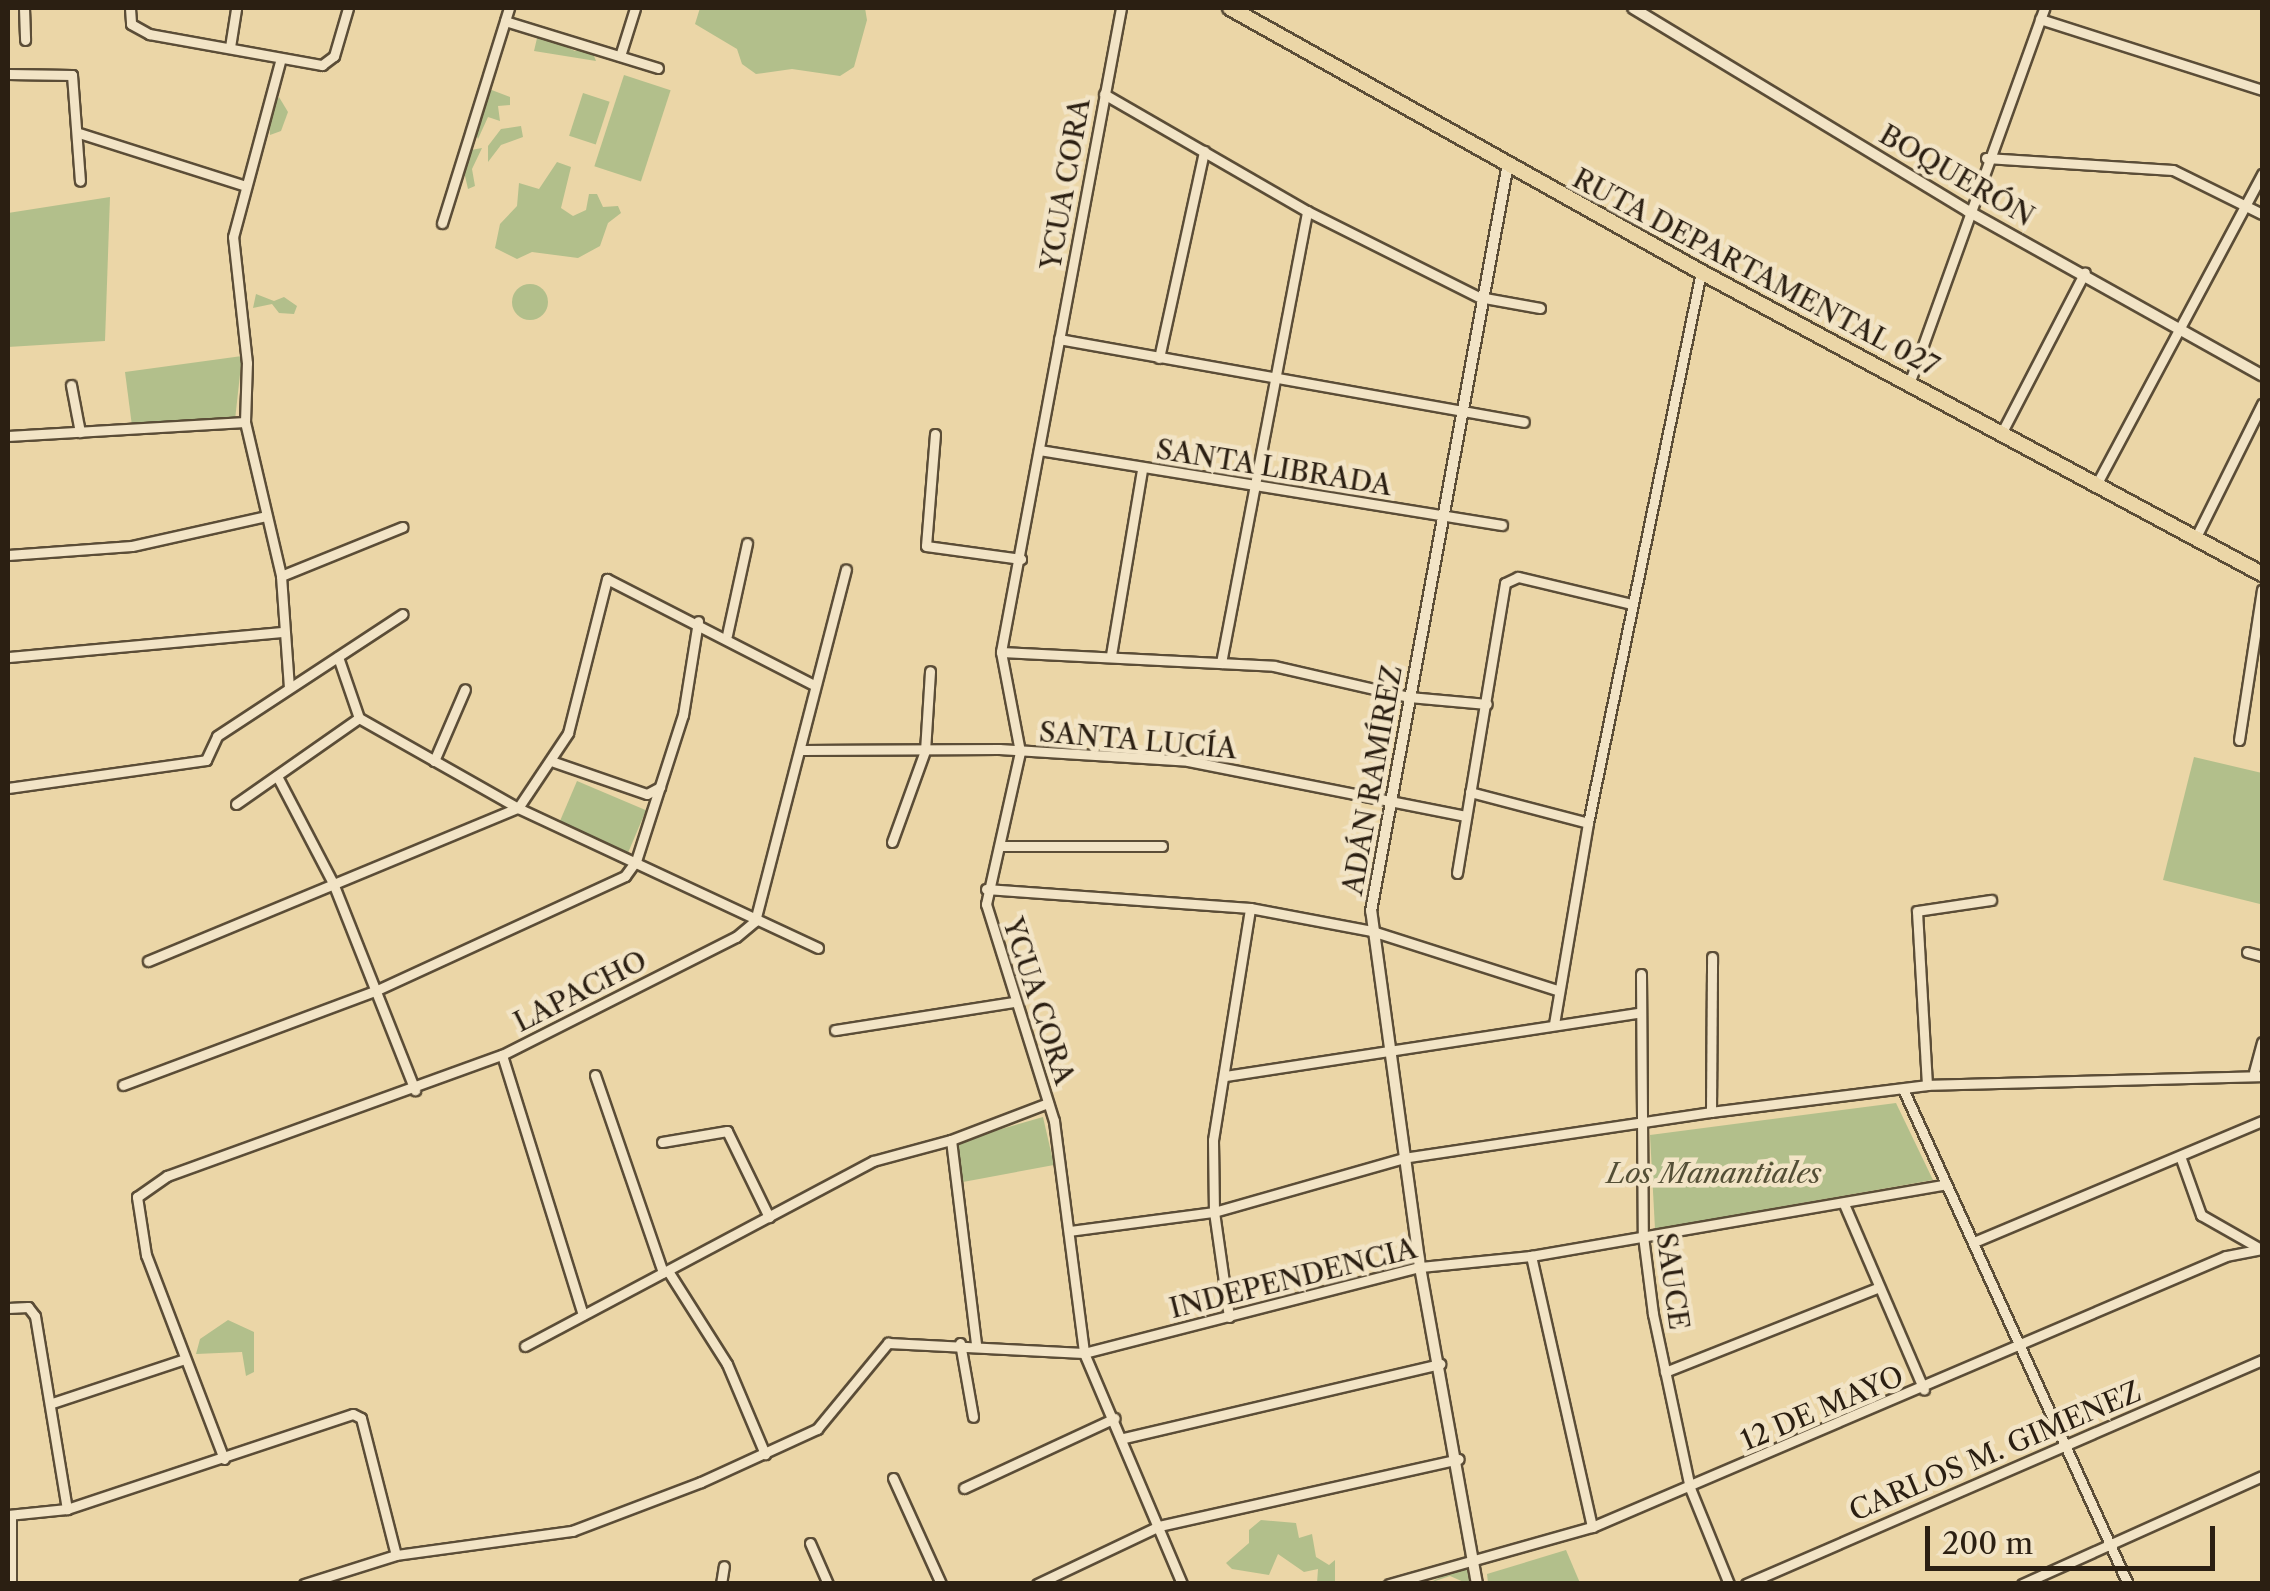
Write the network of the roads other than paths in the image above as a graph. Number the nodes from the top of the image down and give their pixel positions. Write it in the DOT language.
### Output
graph roads {
  1 [pos="24,8"];
  2 [pos="130,8"];
  3 [pos="236,8"];
  4 [pos="348,8"];
  5 [pos="509,8"];
  6 [pos="635,8"];
  7 [pos="1121,8"];
  8 [pos="1230,8"];
  9 [pos="1633,8"];
  10 [pos="2044,8"];
  11 [pos="2040,18"];
  12 [pos="505,22"];
  13 [pos="25,40"];
  14 [pos="230,47"];
  15 [pos="620,56"];
  16 [pos="281,58"];
  17 [pos="658,68"];
  18 [pos="8,74"];
  19 [pos="2262,90"];
  20 [pos="1104,94"];
  21 [pos="79,133"];
  22 [pos="1204,151"];
  23 [pos="1986,158"];
  24 [pos="1508,164"];
  25 [pos="2262,174"];
  26 [pos="80,181"];
  27 [pos="246,186"];
  28 [pos="2246,204"];
  29 [pos="1307,211"];
  30 [pos="1968,211"];
  31 [pos="2262,214"];
  32 [pos="442,223"];
  33 [pos="1700,272"];
  34 [pos="2085,272"];
  35 [pos="1479,297"];
  36 [pos="1540,308"];
  37 [pos="2182,325"];
  38 [pos="1059,339"];
  39 [pos="1158,358"];
  40 [pos="2262,375"];
  41 [pos="1279,380"];
  42 [pos="1908,384"];
  43 [pos="71,385"];
  44 [pos="2262,404"];
  45 [pos="1463,415"];
  46 [pos="246,422"];
  47 [pos="1524,422"];
  48 [pos="80,432"];
  49 [pos="934,434"];
  50 [pos="2001,434"];
  51 [pos="8,436"];
  52 [pos="1039,450"];
  53 [pos="1142,470"];
  54 [pos="1255,485"];
  55 [pos="2095,487"];
  56 [pos="266,516"];
  57 [pos="1443,518"];
  58 [pos="1502,525"];
  59 [pos="402,528"];
  60 [pos="2195,539"];
  61 [pos="747,544"];
  62 [pos="8,554"];
  63 [pos="1021,559"];
  64 [pos="846,570"];
  65 [pos="2262,574"];
  66 [pos="280,576"];
  67 [pos="2262,590"];
  68 [pos="1631,604"];
  69 [pos="403,614"];
  70 [pos="698,621"];
  71 [pos="283,632"];
  72 [pos="727,635"];
  73 [pos="1001,652"];
  74 [pos="1111,655"];
  75 [pos="8,657"];
  76 [pos="338,658"];
  77 [pos="1222,663"];
  78 [pos="930,672"];
  79 [pos="814,685"];
  80 [pos="289,688"];
  81 [pos="465,689"];
  82 [pos="1409,697"];
  83 [pos="1487,704"];
  84 [pos="358,718"];
  85 [pos="2239,740"];
  86 [pos="802,750"];
  87 [pos="925,752"];
  88 [pos="1020,752"];
  89 [pos="434,761"];
  90 [pos="554,762"];
  91 [pos="276,776"];
  92 [pos="660,787"];
  93 [pos="8,788"];
  94 [pos="1470,792"];
  95 [pos="236,804"];
  96 [pos="1388,804"];
  97 [pos="518,808"];
  98 [pos="1466,816"];
  99 [pos="1588,823"];
  100 [pos="892,842"];
  101 [pos="1002,846"];
  102 [pos="1162,846"];
  103 [pos="636,862"];
  104 [pos="1457,873"];
  105 [pos="332,882"];
  106 [pos="986,889"];
  107 [pos="1991,900"];
  108 [pos="1250,908"];
  109 [pos="755,921"];
  110 [pos="1372,932"];
  111 [pos="818,948"];
  112 [pos="2247,952"];
  113 [pos="2262,956"];
  114 [pos="1712,957"];
  115 [pos="148,962"];
  116 [pos="1641,974"];
  117 [pos="1557,990"];
  118 [pos="374,991"];
  119 [pos="1014,1002"];
  120 [pos="1638,1013"];
  121 [pos="1554,1024"];
  122 [pos="835,1030"];
  123 [pos="2262,1042"];
  124 [pos="1390,1050"];
  125 [pos="502,1055"];
  126 [pos="2258,1074"];
  127 [pos="595,1075"];
  128 [pos="1225,1076"];
  129 [pos="122,1084"];
  130 [pos="1927,1085"];
  131 [pos="1903,1089"];
  132 [pos="414,1090"];
  133 [pos="1048,1102"];
  134 [pos="1712,1112"];
  135 [pos="1640,1122"];
  136 [pos="2262,1122"];
  137 [pos="951,1140"];
  138 [pos="662,1142"];
  139 [pos="2180,1156"];
  140 [pos="1403,1158"];
  141 [pos="1946,1184"];
  142 [pos="1844,1204"];
  143 [pos="1214,1212"];
  144 [pos="769,1217"];
  145 [pos="1070,1231"];
  146 [pos="1643,1236"];
  147 [pos="1974,1242"];
  148 [pos="2260,1248"];
  149 [pos="1530,1256"];
  150 [pos="1420,1267"];
  151 [pos="666,1272"];
  152 [pos="1876,1288"];
  153 [pos="8,1308"];
  154 [pos="584,1315"];
  155 [pos="1229,1317"];
  156 [pos="960,1342"];
  157 [pos="976,1343"];
  158 [pos="525,1346"];
  159 [pos="2019,1346"];
  160 [pos="1084,1353"];
  161 [pos="182,1360"];
  162 [pos="2262,1360"];
  163 [pos="1440,1364"];
  164 [pos="1665,1372"];
  165 [pos="1924,1390"];
  166 [pos="52,1402"];
  167 [pos="973,1417"];
  168 [pos="1115,1418"];
  169 [pos="1124,1438"];
  170 [pos="2062,1445"];
  171 [pos="765,1454"];
  172 [pos="224,1458"];
  173 [pos="1460,1459"];
  174 [pos="2262,1476"];
  175 [pos="893,1478"];
  176 [pos="964,1488"];
  177 [pos="1690,1488"];
  178 [pos="67,1509"];
  179 [pos="9,1515"];
  180 [pos="1159,1526"];
  181 [pos="1592,1527"];
  182 [pos="810,1543"];
  183 [pos="2107,1545"];
  184 [pos="396,1555"];
  185 [pos="1474,1562"];
  186 [pos="724,1566"];
  187 [pos="11,1584"];
  188 [pos="304,1584"];
  189 [pos="721,1584"];
  190 [pos="828,1584"];
  191 [pos="942,1584"];
  192 [pos="1037,1584"];
  193 [pos="1182,1584"];
  194 [pos="1389,1584"];
  195 [pos="1478,1584"];
  196 [pos="1729,1584"];
  197 [pos="1746,1584"];
  198 [pos="2022,1584"];
  199 [pos="2128,1584"];
  1 -- 13 [label="street"];
  2 -- 14 [label="street"];
  3 -- 14 [label="street"];
  4 -- 16 [label="street"];
  5 -- 12 [label="street"];
  6 -- 15 [label="street"];
  7 -- 20 [label="street, YCUA CORA"];
  8 -- 24 [label="main road, RUTA DEPARTAMENTAL 027"];
  9 -- 30 [label="street, BOQUERÓN"];
  10 -- 11 [label="street"];
  11 -- 19 [label="street"];
  11 -- 23 [label="street"];
  12 -- 15 [label="street"];
  12 -- 32 [label="street"];
  14 -- 16 [label="street"];
  15 -- 17 [label="street"];
  16 -- 27 [label="street"];
  18 -- 21 [label="street"];
  20 -- 22 [label="street"];
  20 -- 38 [label="street, YCUA CORA"];
  21 -- 26 [label="street"];
  21 -- 27 [label="street"];
  22 -- 29 [label="street"];
  22 -- 39 [label="street"];
  23 -- 28 [label="street"];
  23 -- 30 [label="street"];
  24 -- 33 [label="main road, RUTA DEPARTAMENTAL 027"];
  24 -- 35 [label="street, ADÁN RAMÍREZ"];
  25 -- 28 [label="street"];
  27 -- 46 [label="street"];
  28 -- 31 [label="street"];
  28 -- 37 [label="street"];
  29 -- 35 [label="street"];
  29 -- 41 [label="street"];
  30 -- 34 [label="street, BOQUERÓN"];
  30 -- 42 [label="street"];
  33 -- 42 [label="main road, RUTA DEPARTAMENTAL 027"];
  33 -- 68 [label="street"];
  34 -- 37 [label="street, BOQUERÓN"];
  34 -- 50 [label="street"];
  35 -- 36 [label="street"];
  35 -- 45 [label="street, ADÁN RAMÍREZ"];
  37 -- 40 [label="street, BOQUERÓN"];
  37 -- 55 [label="street"];
  38 -- 39 [label="street"];
  38 -- 52 [label="street, YCUA CORA"];
  39 -- 41 [label="street"];
  41 -- 45 [label="street"];
  41 -- 54 [label="street"];
  42 -- 50 [label="main road, RUTA DEPARTAMENTAL 027"];
  43 -- 48 [label="street"];
  44 -- 60 [label="street"];
  45 -- 47 [label="street"];
  45 -- 57 [label="street, ADÁN RAMÍREZ"];
  46 -- 48 [label="street"];
  46 -- 56 [label="street"];
  48 -- 51 [label="street"];
  49 -- 63 [label="street"];
  50 -- 55 [label="main road, RUTA DEPARTAMENTAL 027"];
  52 -- 53 [label="street, SANTA LIBRADA"];
  52 -- 63 [label="street, YCUA CORA"];
  53 -- 54 [label="street, SANTA LIBRADA"];
  53 -- 74 [label="street"];
  54 -- 57 [label="street, SANTA LIBRADA"];
  54 -- 77 [label="street"];
  55 -- 60 [label="main road, RUTA DEPARTAMENTAL 027"];
  56 -- 62 [label="street"];
  56 -- 66 [label="street"];
  57 -- 58 [label="street, SANTA LIBRADA"];
  57 -- 82 [label="street, ADÁN RAMÍREZ"];
  59 -- 66 [label="street"];
  60 -- 65 [label="main road, RUTA DEPARTAMENTAL 027"];
  61 -- 72 [label="street"];
  63 -- 73 [label="street, YCUA CORA"];
  64 -- 79 [label="street"];
  66 -- 71 [label="street"];
  67 -- 85 [label="street"];
  68 -- 83 [label="street"];
  68 -- 99 [label="street"];
  69 -- 76 [label="street"];
  70 -- 72 [label="street"];
  70 -- 90 [label="street"];
  70 -- 92 [label="street"];
  71 -- 75 [label="street"];
  71 -- 80 [label="street"];
  72 -- 79 [label="street"];
  73 -- 74 [label="street"];
  73 -- 88 [label="street, YCUA CORA"];
  74 -- 77 [label="street"];
  76 -- 80 [label="street"];
  76 -- 84 [label="street"];
  77 -- 82 [label="street"];
  78 -- 87 [label="street"];
  79 -- 86 [label="street"];
  80 -- 93 [label="street"];
  81 -- 89 [label="street"];
  82 -- 83 [label="street"];
  82 -- 96 [label="street, ADÁN RAMÍREZ"];
  83 -- 94 [label="street"];
  84 -- 89 [label="street"];
  84 -- 91 [label="street"];
  86 -- 87 [label="street, SANTA LUCÍA"];
  86 -- 109 [label="street"];
  87 -- 88 [label="street, SANTA LUCÍA"];
  87 -- 100 [label="street"];
  88 -- 96 [label="street, SANTA LUCÍA"];
  88 -- 101 [label="street, YCUA CORA"];
  89 -- 97 [label="street"];
  90 -- 92 [label="street"];
  90 -- 97 [label="street"];
  91 -- 95 [label="street"];
  91 -- 105 [label="street"];
  92 -- 103 [label="street"];
  94 -- 98 [label="street"];
  94 -- 99 [label="street"];
  96 -- 98 [label="street, SANTA LUCÍA"];
  96 -- 110 [label="street, ADÁN RAMÍREZ"];
  97 -- 103 [label="street"];
  97 -- 105 [label="street"];
  98 -- 104 [label="street"];
  99 -- 117 [label="street"];
  101 -- 102 [label="street"];
  101 -- 106 [label="street, YCUA CORA"];
  103 -- 109 [label="street"];
  103 -- 118 [label="street"];
  105 -- 115 [label="street"];
  105 -- 118 [label="street"];
  106 -- 108 [label="street"];
  106 -- 119 [label="street, YCUA CORA"];
  107 -- 130 [label="street"];
  108 -- 110 [label="street"];
  108 -- 128 [label="street"];
  109 -- 111 [label="street"];
  109 -- 125 [label="street, LAPACHO"];
  110 -- 117 [label="street"];
  110 -- 124 [label="street, ADÁN RAMÍREZ"];
  112 -- 113 [label="street"];
  114 -- 134 [label="street"];
  116 -- 120 [label="street, SAUCE"];
  117 -- 121 [label="street"];
  118 -- 129 [label="street"];
  118 -- 132 [label="street"];
  119 -- 122 [label="street"];
  119 -- 133 [label="street, YCUA CORA"];
  120 -- 121 [label="street"];
  120 -- 135 [label="street, SAUCE"];
  121 -- 124 [label="street"];
  123 -- 126 [label="street"];
  124 -- 128 [label="street"];
  124 -- 140 [label="street, ADÁN RAMÍREZ"];
  125 -- 132 [label="street, LAPACHO"];
  125 -- 154 [label="street"];
  126 -- 130 [label="street"];
  127 -- 151 [label="street"];
  128 -- 143 [label="street"];
  130 -- 131 [label="street"];
  131 -- 134 [label="street"];
  131 -- 141 [label="street"];
  132 -- 161 [label="street, LAPACHO"];
  133 -- 137 [label="street"];
  133 -- 145 [label="street, YCUA CORA"];
  134 -- 135 [label="street"];
  135 -- 140 [label="street"];
  135 -- 146 [label="street, SAUCE"];
  136 -- 139 [label="street"];
  137 -- 144 [label="street"];
  137 -- 157 [label="street"];
  138 -- 144 [label="street"];
  139 -- 147 [label="street"];
  139 -- 148 [label="street"];
  140 -- 143 [label="street"];
  140 -- 150 [label="street, ADÁN RAMÍREZ"];
  141 -- 142 [label="street, INDEPENDENCIA"];
  141 -- 147 [label="street"];
  142 -- 146 [label="street, INDEPENDENCIA"];
  142 -- 152 [label="street"];
  143 -- 145 [label="street"];
  143 -- 155 [label="street"];
  144 -- 151 [label="street"];
  145 -- 160 [label="street, YCUA CORA"];
  146 -- 149 [label="street, INDEPENDENCIA"];
  146 -- 164 [label="street, SAUCE"];
  147 -- 159 [label="street"];
  148 -- 159 [label="street, 12 DE MAYO"];
  149 -- 150 [label="street, INDEPENDENCIA"];
  149 -- 181 [label="street"];
  150 -- 155 [label="street, INDEPENDENCIA"];
  150 -- 163 [label="street, ADÁN RAMÍREZ"];
  151 -- 154 [label="street"];
  151 -- 171 [label="street"];
  152 -- 164 [label="street"];
  152 -- 165 [label="street"];
  153 -- 166 [label="street"];
  154 -- 158 [label="street"];
  155 -- 160 [label="street, INDEPENDENCIA"];
  156 -- 157 [label="street, INDEPENDENCIA"];
  156 -- 167 [label="street"];
  156 -- 171 [label="street, INDEPENDENCIA"];
  157 -- 160 [label="street, INDEPENDENCIA"];
  159 -- 165 [label="street, 12 DE MAYO"];
  159 -- 170 [label="street"];
  160 -- 168 [label="street, YCUA CORA"];
  161 -- 166 [label="street"];
  161 -- 172 [label="street"];
  162 -- 170 [label="street, CARLOS M. GIMENEZ"];
  163 -- 169 [label="street"];
  163 -- 173 [label="street, ADÁN RAMÍREZ"];
  164 -- 177 [label="street, SAUCE"];
  165 -- 177 [label="street, 12 DE MAYO"];
  166 -- 178 [label="street"];
  168 -- 169 [label="street, YCUA CORA"];
  168 -- 176 [label="street"];
  169 -- 180 [label="street, YCUA CORA"];
  170 -- 183 [label="street"];
  170 -- 197 [label="street, CARLOS M. GIMENEZ"];
  171 -- 184 [label="street, INDEPENDENCIA"];
  172 -- 178 [label="street"];
  172 -- 184 [label="street"];
  173 -- 180 [label="street"];
  173 -- 185 [label="street, ADÁN RAMÍREZ"];
  174 -- 183 [label="street"];
  175 -- 191 [label="street"];
  177 -- 181 [label="street, 12 DE MAYO"];
  177 -- 196 [label="street, SAUCE"];
  178 -- 179 [label="street"];
  179 -- 187 [label="street"];
  180 -- 192 [label="street"];
  180 -- 193 [label="street, YCUA CORA"];
  181 -- 185 [label="street, 12 DE MAYO"];
  182 -- 190 [label="street"];
  183 -- 198 [label="street"];
  183 -- 199 [label="street"];
  184 -- 188 [label="street, INDEPENDENCIA"];
  185 -- 194 [label="street, 12 DE MAYO"];
  185 -- 195 [label="street, ADÁN RAMÍREZ"];
  186 -- 189 [label="street"];
}
